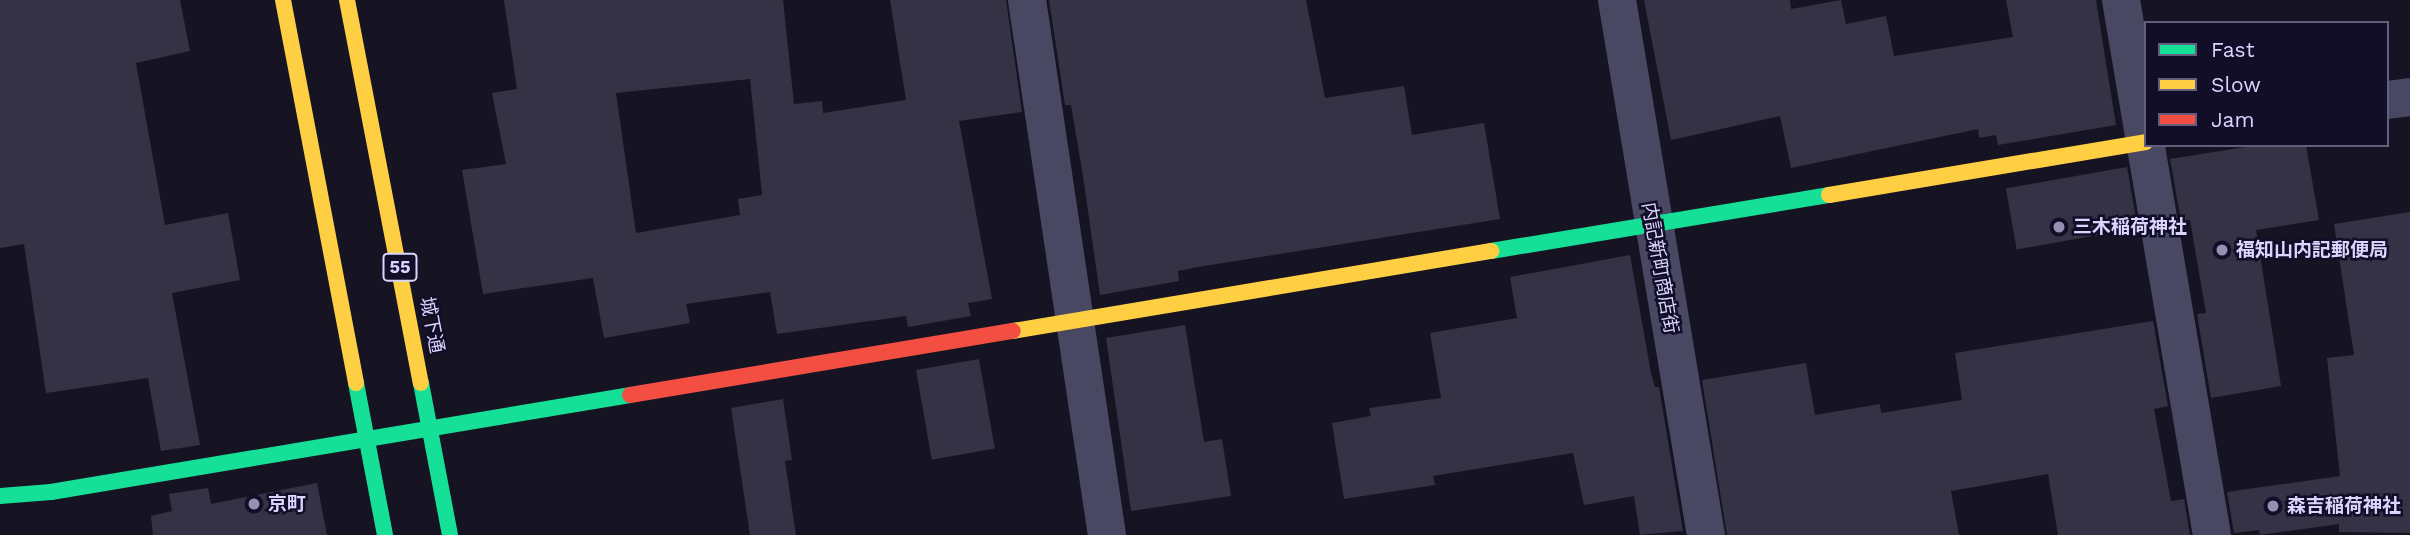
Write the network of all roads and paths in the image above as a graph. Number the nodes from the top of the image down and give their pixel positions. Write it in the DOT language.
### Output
graph roads {
  1 [pos="283,0"];
  2 [pos="347,0"];
  3 [pos="1027,0"];
  4 [pos="1617,0"];
  5 [pos="2121,0"];
  6 [pos="2410,97"];
  7 [pos="2389,100"];
  8 [pos="2144,142"];
  9 [pos="2145,147"];
  10 [pos="1653,227"];
  11 [pos="1073,318"];
  12 [pos="431,427"];
  13 [pos="368,439"];
  14 [pos="0,496"];
  15 [pos="385,535"];
  16 [pos="450,535"];
  17 [pos="1107,535"];
  18 [pos="1706,535"];
  19 [pos="2212,535"];
  1 -- 13 [label="street"];
  2 -- 12 [label="street, 城下通 / 55"];
  3 -- 11 [label="street"];
  4 -- 10 [label="street, 内記新町商店街"];
  5 -- 8 [label="street"];
  6 -- 7 [label="street"];
  8 -- 10 [label="street"];
  9 -- 19 [label="street"];
  10 -- 11 [label="street"];
  10 -- 18 [label="street, 内記新町商店街"];
  11 -- 12 [label="street"];
  11 -- 17 [label="street"];
  12 -- 13 [label="street"];
  12 -- 16 [label="street, 城下通 / 55"];
  13 -- 14 [label="street"];
  13 -- 15 [label="street"];
}
